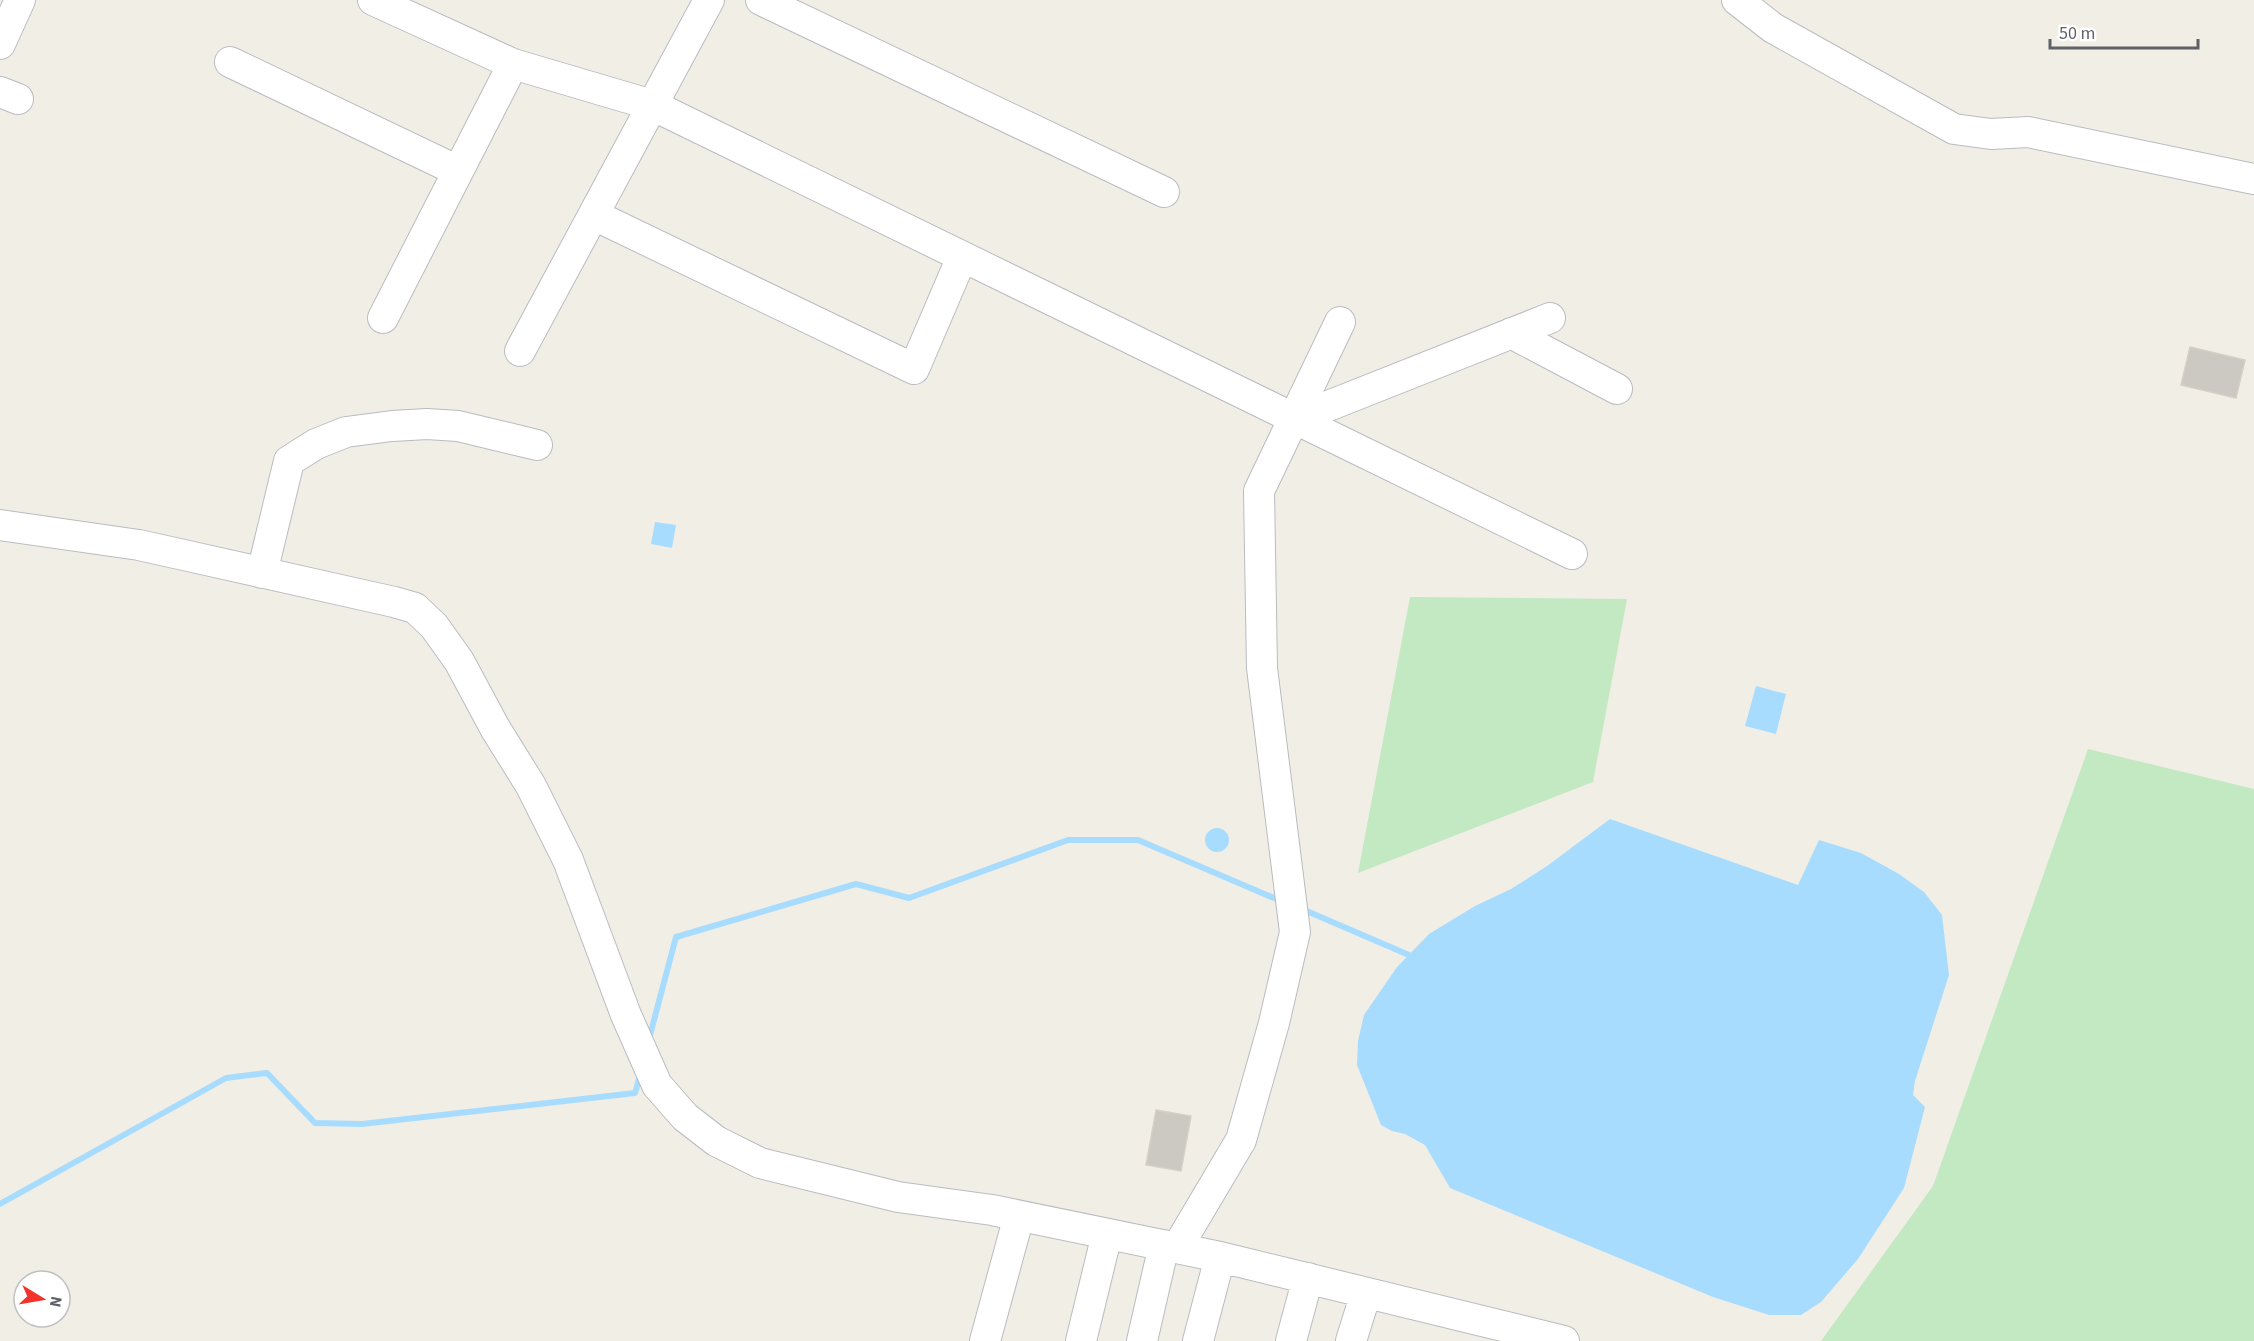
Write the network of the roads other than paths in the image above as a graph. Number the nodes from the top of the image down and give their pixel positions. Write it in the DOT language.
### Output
graph roads {
  1 [pos="20,0"];
  2 [pos="373,0"];
  3 [pos="710,0"];
  4 [pos="761,0"];
  5 [pos="1737,0"];
  6 [pos="0,44"];
  7 [pos="230,62"];
  8 [pos="513,64"];
  9 [pos="652,105"];
  10 [pos="458,171"];
  11 [pos="2254,179"];
  12 [pos="1164,192"];
  13 [pos="594,215"];
  14 [pos="962,257"];
  15 [pos="383,318"];
  16 [pos="1550,318"];
  17 [pos="1340,322"];
  18 [pos="1511,333"];
  19 [pos="520,351"];
  20 [pos="1617,389"];
  21 [pos="1293,420"];
  22 [pos="537,444"];
  23 [pos="0,525"];
  24 [pos="1572,554"];
  25 [pos="262,573"];
  26 [pos="1019,1216"];
  27 [pos="1107,1234"];
  28 [pos="1171,1247"];
  29 [pos="1220,1257"];
  30 [pos="1308,1278"];
  31 [pos="1366,1293"];
  32 [pos="984,1341"];
  33 [pos="1081,1341"];
  34 [pos="1142,1341"];
  35 [pos="1198,1341"];
  36 [pos="1291,1341"];
  37 [pos="1351,1341"];
  38 [pos="1564,1341"];
  1 -- 6 [label="street"];
  2 -- 8 [label="street"];
  3 -- 9 [label="street"];
  4 -- 12 [label="street"];
  5 -- 11 [label="street"];
  7 -- 10 [label="street"];
  8 -- 9 [label="street"];
  8 -- 10 [label="street"];
  9 -- 13 [label="street"];
  9 -- 14 [label="street"];
  10 -- 15 [label="street"];
  13 -- 14 [label="street"];
  13 -- 19 [label="street"];
  14 -- 21 [label="street"];
  16 -- 18 [label="street"];
  17 -- 21 [label="street"];
  18 -- 20 [label="street"];
  18 -- 21 [label="street"];
  21 -- 24 [label="street"];
  21 -- 28 [label="street"];
  22 -- 25 [label="street"];
  23 -- 25 [label="street"];
  25 -- 26 [label="street"];
  26 -- 27 [label="street"];
  26 -- 32 [label="street"];
  27 -- 28 [label="street"];
  27 -- 33 [label="street"];
  28 -- 29 [label="street"];
  28 -- 34 [label="street"];
  29 -- 30 [label="street"];
  29 -- 35 [label="street"];
  30 -- 31 [label="street"];
  30 -- 36 [label="street"];
  31 -- 37 [label="street"];
  31 -- 38 [label="street"];
}
